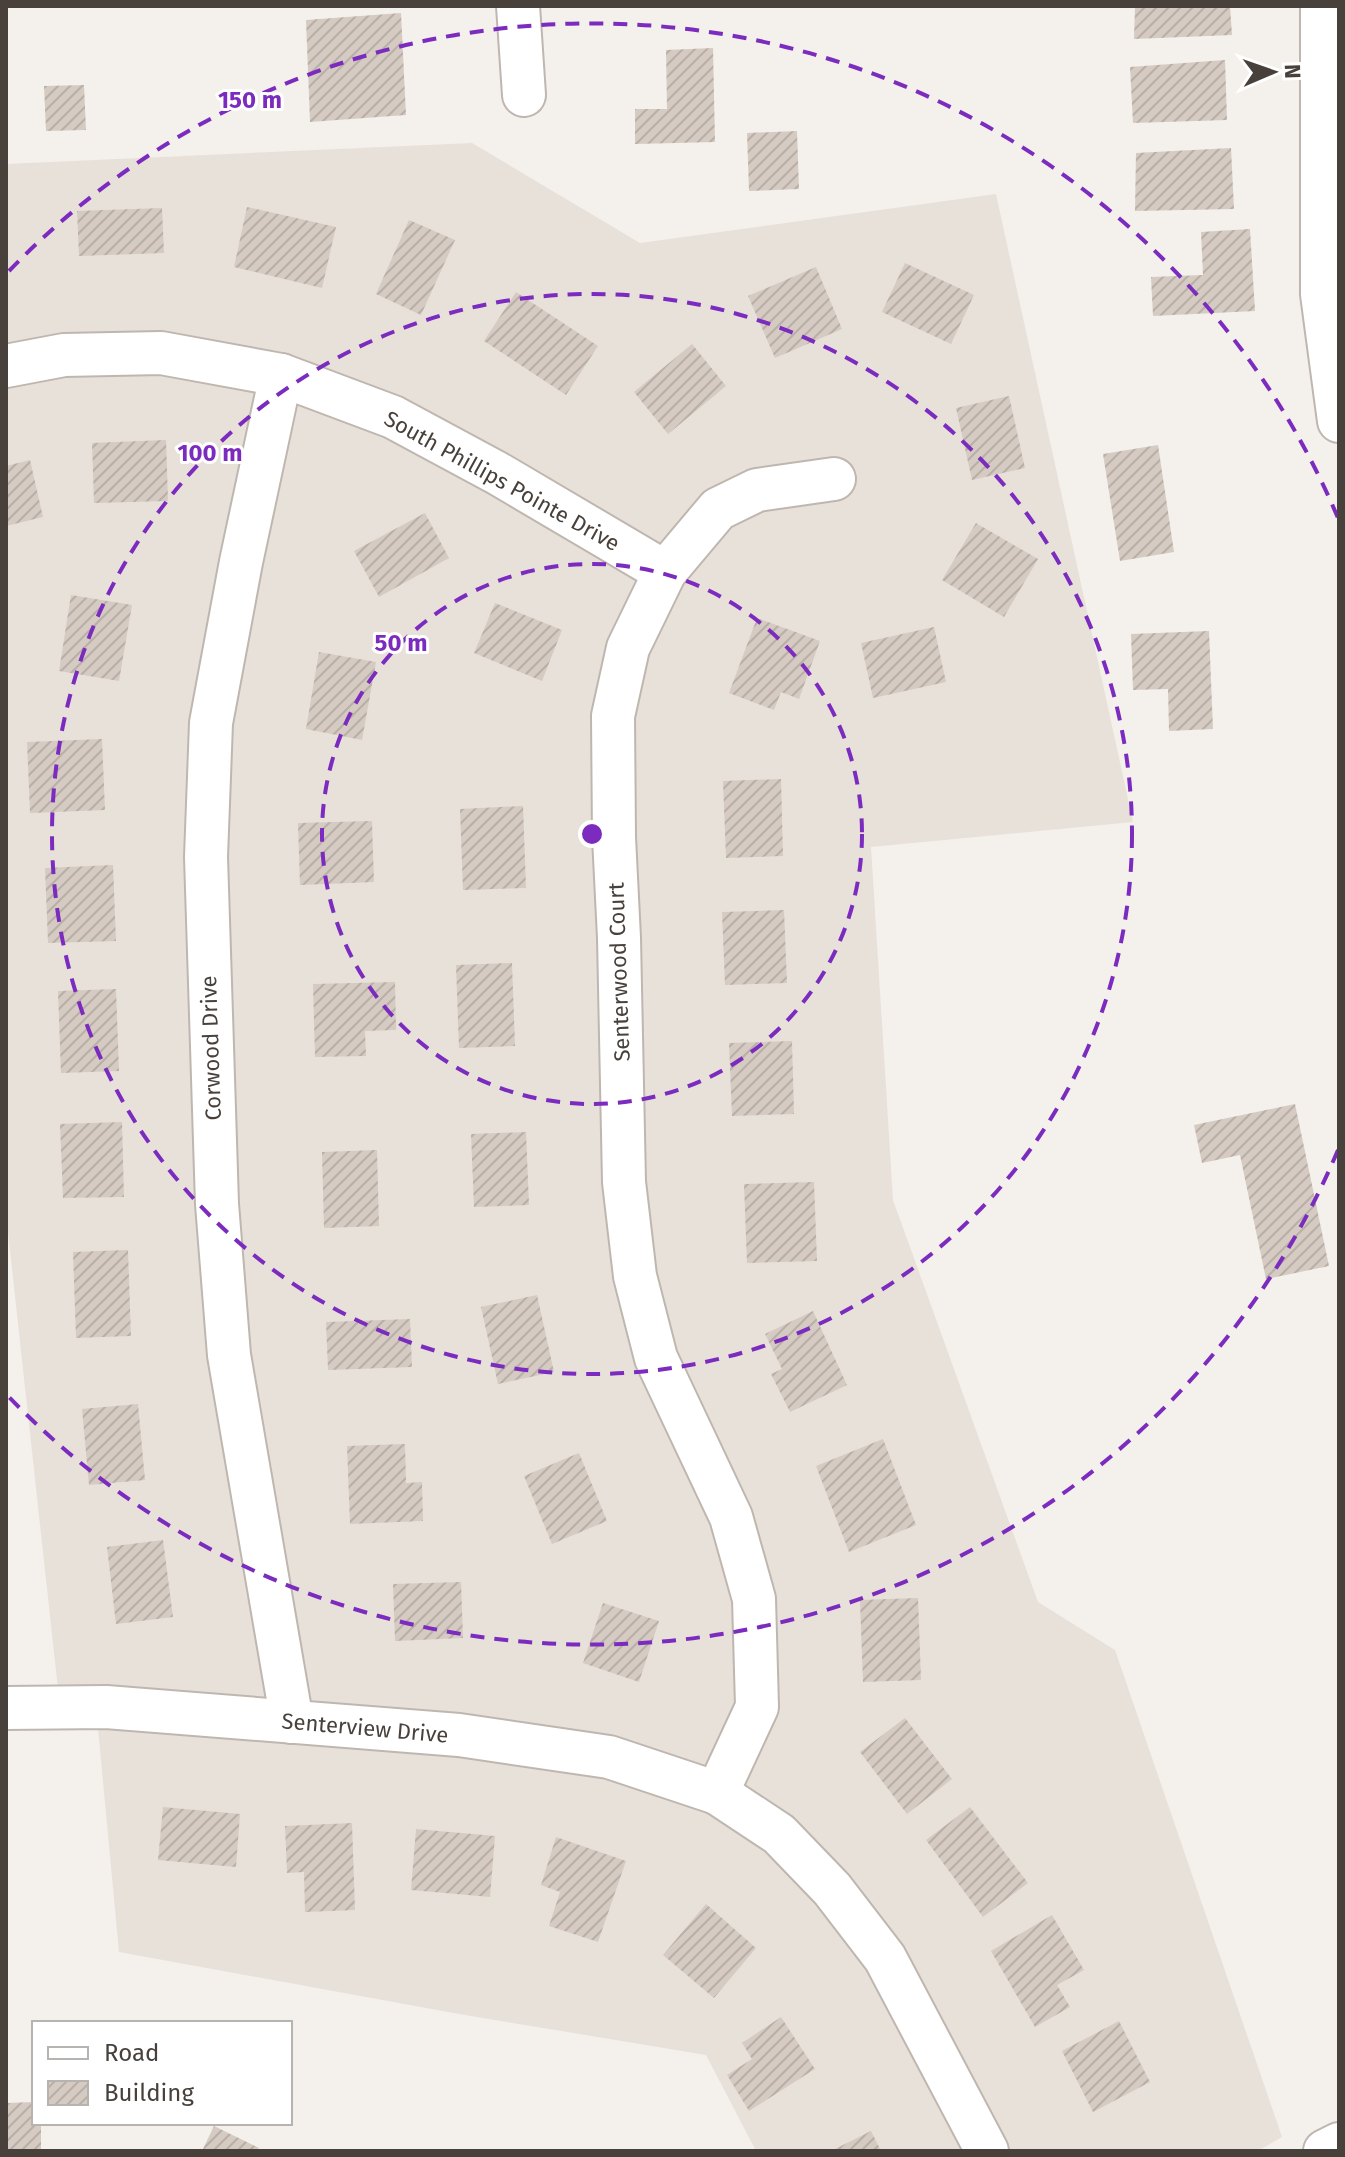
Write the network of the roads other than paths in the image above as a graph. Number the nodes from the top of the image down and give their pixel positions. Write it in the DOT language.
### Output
graph roads {
  1 [pos="518,6"];
  2 [pos="1328,29"];
  3 [pos="524,95"];
  4 [pos="6,366"];
  5 [pos="281,375"];
  6 [pos="1339,421"];
  7 [pos="834,479"];
  8 [pos="665,572"];
  9 [pos="6,1708"];
  10 [pos="292,1722"];
  11 [pos="717,1793"];
  12 [pos="1339,2144"];
  13 [pos="987,2151"];
  14 [pos="1325,2151"];
  1 -- 3 [label="street"];
  2 -- 6 [label="street"];
  4 -- 5 [label="street, South Phillips Pointe Drive"];
  5 -- 8 [label="street, South Phillips Pointe Drive"];
  5 -- 10 [label="street, Corwood Drive"];
  7 -- 8 [label="street, Senterwood Court"];
  8 -- 11 [label="street, Senterwood Court"];
  9 -- 10 [label="street, Senterview Drive"];
  10 -- 11 [label="street, Senterview Drive"];
  11 -- 13 [label="street, Senterview Drive"];
  12 -- 14 [label="street"];
}
